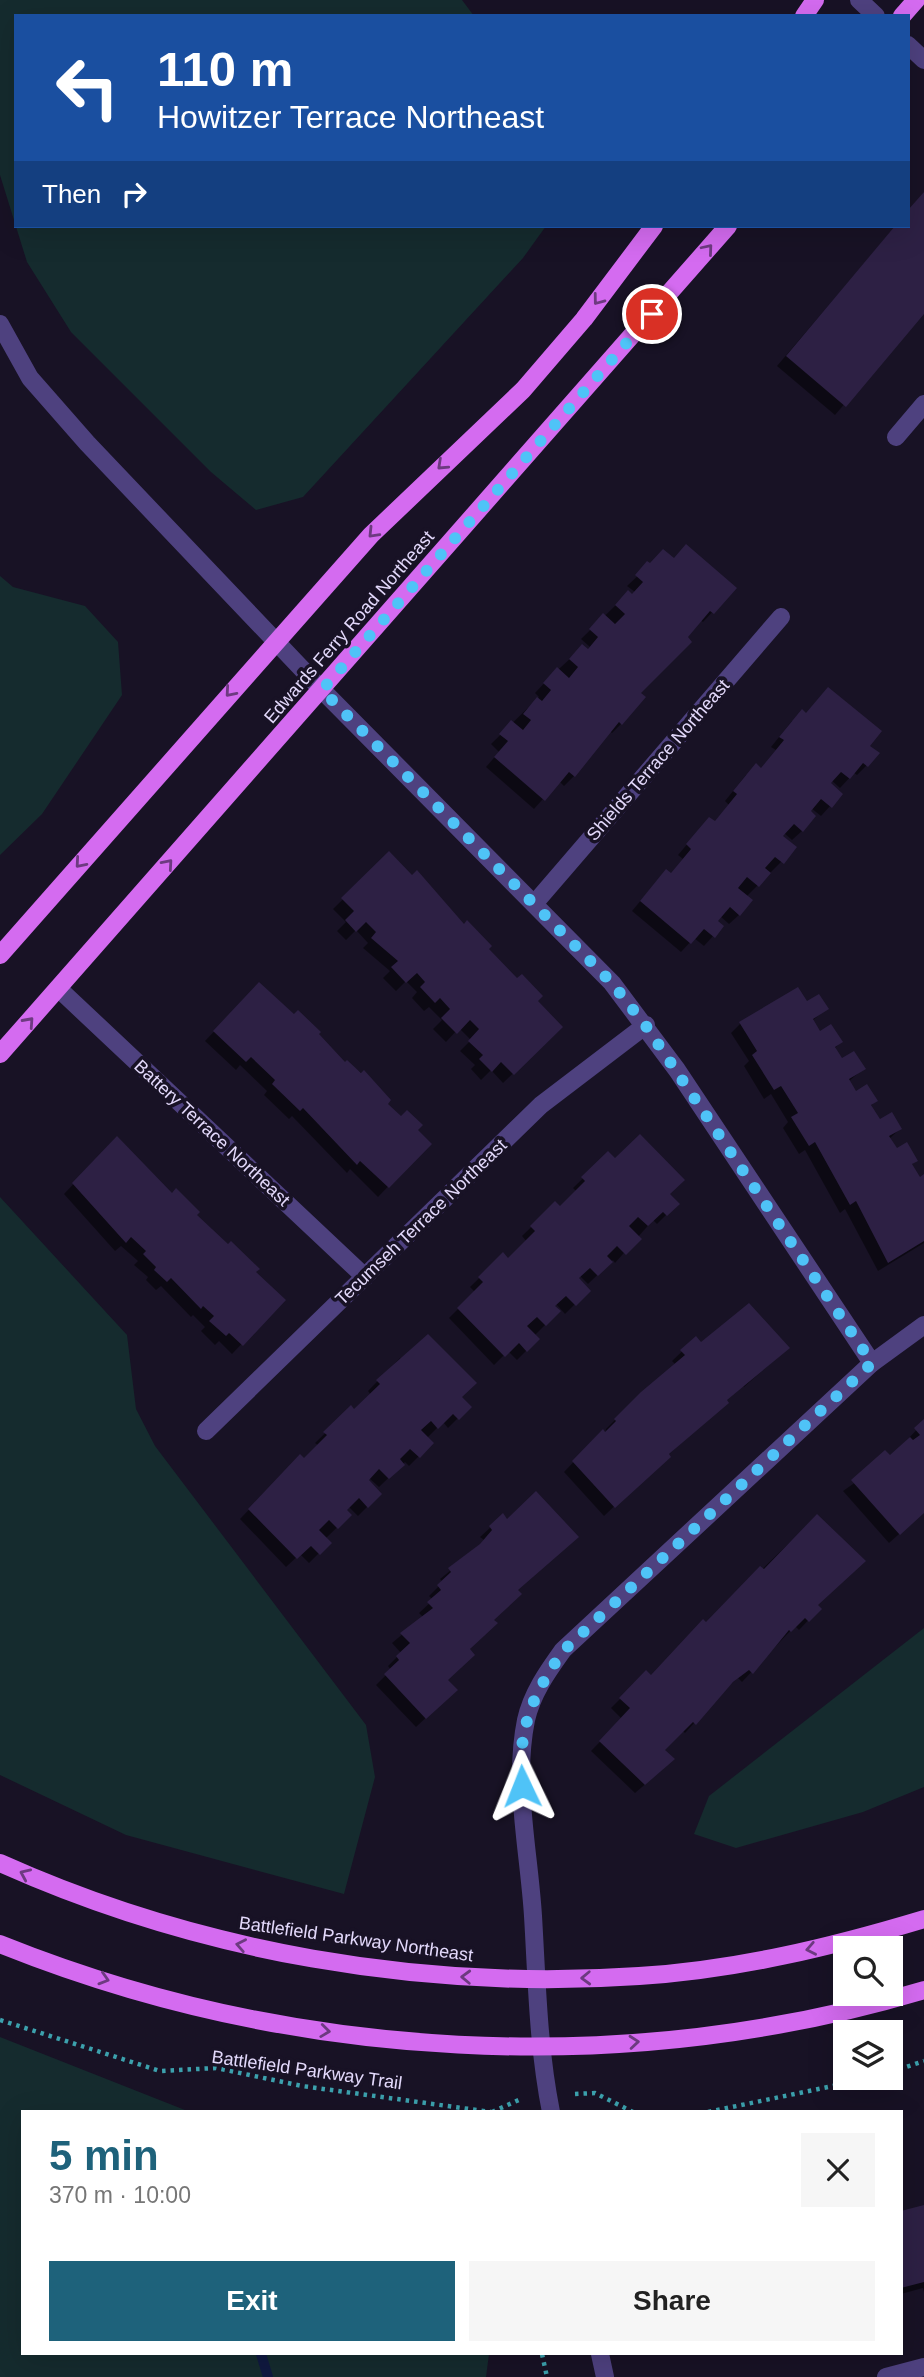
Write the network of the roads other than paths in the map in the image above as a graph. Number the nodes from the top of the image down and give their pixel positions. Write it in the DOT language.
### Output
graph roads {
  1 [pos="859,0"];
  2 [pos="916,0"];
  3 [pos="874,14"];
  4 [pos="904,14"];
  5 [pos="910,47"];
  6 [pos="924,60"];
  7 [pos="652,228"];
  8 [pos="726,228"];
  9 [pos="0,324"];
  10 [pos="924,404"];
  11 [pos="896,437"];
  12 [pos="781,617"];
  13 [pos="275,641"];
  14 [pos="322,690"];
  15 [pos="534,904"];
  16 [pos="0,955"];
  17 [pos="59,989"];
  18 [pos="646,1026"];
  19 [pos="0,1054"];
  20 [pos="365,1277"];
  21 [pos="924,1325"];
  22 [pos="872,1363"];
  23 [pos="206,1431"];
  24 [pos="0,1863"];
  25 [pos="924,1919"];
  26 [pos="0,1944"];
  27 [pos="534,1980"];
  28 [pos="924,1990"];
  29 [pos="541,2048"];
  30 [pos="551,2110"];
  31 [pos="600,2355"];
  32 [pos="924,2367"];
  33 [pos="605,2377"];
  34 [pos="886,2377"];
  1 -- 3 [label="street"];
  2 -- 4 [label="main road"];
  5 -- 6 [label="street"];
  7 -- 13 [label="main road, one-way"];
  14 -- 8 [label="main road, Edwards Ferry Road Northeast, one-way"];
  9 -- 13 [label="street"];
  10 -- 11 [label="street"];
  12 -- 15 [label="street, Shields Terrace Northeast"];
  13 -- 14 [label="street"];
  13 -- 16 [label="main road, one-way"];
  14 -- 15 [label="street"];
  17 -- 14 [label="main road, Edwards Ferry Road Northeast, one-way"];
  15 -- 18 [label="street"];
  19 -- 17 [label="main road, Edwards Ferry Road Northeast, one-way"];
  17 -- 20 [label="street, Battery Terrace Northeast"];
  18 -- 20 [label="street, Tecumseh Terrace Northeast"];
  18 -- 22 [label="street"];
  20 -- 23 [label="street, Tecumseh Terrace Northeast"];
  21 -- 22 [label="street"];
  22 -- 27 [label="street"];
  27 -- 24 [label="main road, Battlefield Parkway Northeast, one-way"];
  25 -- 27 [label="main road, Battlefield Parkway Northeast, one-way"];
  26 -- 29 [label="main road, one-way"];
  27 -- 29 [label="street"];
  29 -- 28 [label="main road, one-way"];
  29 -- 30 [label="street"];
  31 -- 33 [label="street"];
  32 -- 34 [label="street"];
}
